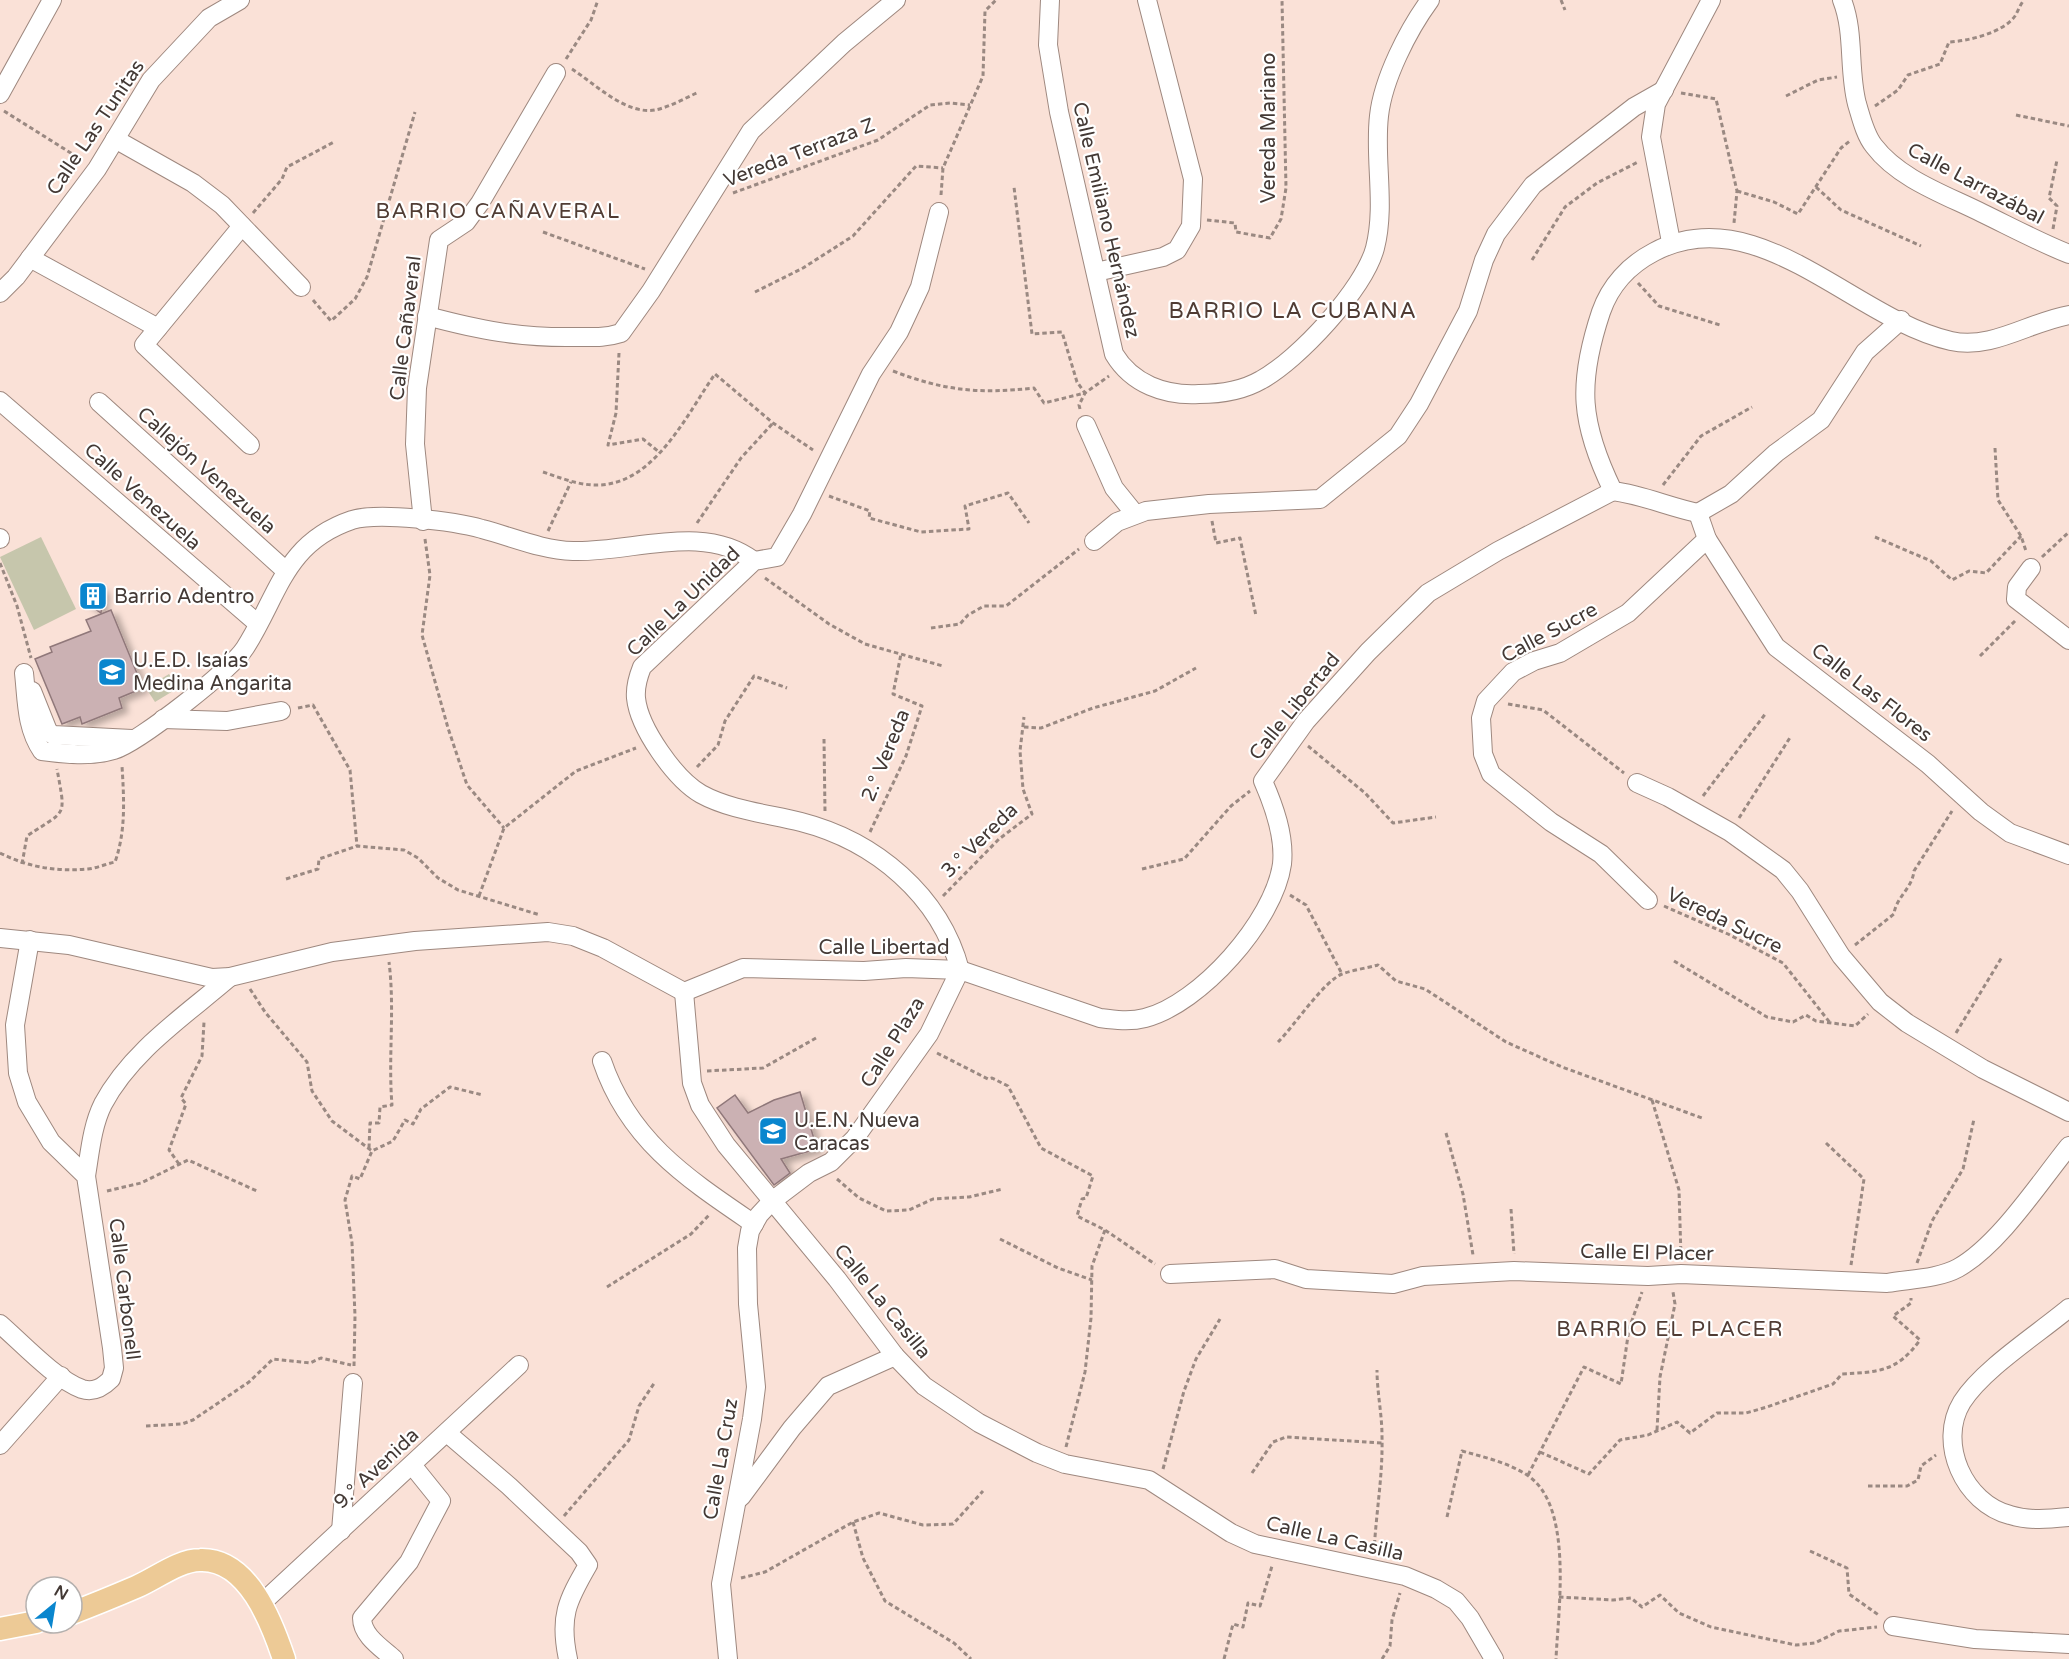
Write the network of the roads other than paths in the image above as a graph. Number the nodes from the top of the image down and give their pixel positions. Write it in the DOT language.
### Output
graph roads {
  1 [pos="52,0"];
  2 [pos="240,0"];
  3 [pos="896,0"];
  4 [pos="1050,0"];
  5 [pos="1147,0"];
  6 [pos="1430,0"];
  7 [pos="1711,0"];
  8 [pos="1842,0"];
  9 [pos="560,68"];
  10 [pos="1664,90"];
  11 [pos="0,94"];
  12 [pos="115,139"];
  13 [pos="939,212"];
  14 [pos="242,226"];
  15 [pos="1671,242"];
  16 [pos="2069,254"];
  17 [pos="30,258"];
  18 [pos="1096,272"];
  19 [pos="301,287"];
  20 [pos="0,293"];
  21 [pos="2069,315"];
  22 [pos="427,316"];
  23 [pos="1900,320"];
  24 [pos="158,328"];
  25 [pos="0,401"];
  26 [pos="99,402"];
  27 [pos="1086,425"];
  28 [pos="250,445"];
  29 [pos="1613,491"];
  30 [pos="1698,513"];
  31 [pos="1136,514"];
  32 [pos="423,521"];
  33 [pos="1707,539"];
  34 [pos="1094,541"];
  35 [pos="752,564"];
  36 [pos="2031,568"];
  37 [pos="286,572"];
  38 [pos="257,623"];
  39 [pos="2069,640"];
  40 [pos="281,711"];
  41 [pos="142,734"];
  42 [pos="1637,783"];
  43 [pos="2069,855"];
  44 [pos="1648,900"];
  45 [pos="0,938"];
  46 [pos="30,940"];
  47 [pos="960,969"];
  48 [pos="235,976"];
  49 [pos="684,992"];
  50 [pos="602,1061"];
  51 [pos="2069,1112"];
  52 [pos="2069,1146"];
  53 [pos="86,1176"];
  54 [pos="772,1201"];
  55 [pos="754,1224"];
  56 [pos="1170,1274"];
  57 [pos="2069,1308"];
  58 [pos="0,1324"];
  59 [pos="895,1356"];
  60 [pos="519,1365"];
  61 [pos="353,1374"];
  62 [pos="61,1376"];
  63 [pos="447,1433"];
  64 [pos="0,1445"];
  65 [pos="412,1465"];
  66 [pos="736,1503"];
  67 [pos="2069,1517"];
  68 [pos="341,1531"];
  69 [pos="262,1603"];
  70 [pos="84,1608"];
  71 [pos="24,1624"];
  72 [pos="1893,1626"];
  73 [pos="0,1629"];
  74 [pos="2069,1644"];
  75 [pos="284,1659"];
  76 [pos="394,1659"];
  77 [pos="568,1659"];
  78 [pos="728,1659"];
  79 [pos="1494,1659"];
  1 -- 11 [label="street"];
  2 -- 12 [label="street, Calle Las Tunitas"];
  3 -- 22 [label="street"];
  4 -- 18 [label="street, Calle Emiliano Hernández"];
  5 -- 18 [label="street"];
  6 -- 18 [label="street, Calle Emiliano Hernández"];
  7 -- 10 [label="street"];
  8 -- 16 [label="street, Calle Larrazábal"];
  9 -- 22 [label="street, Calle Cañaveral"];
  10 -- 15 [label="street"];
  10 -- 31 [label="street"];
  12 -- 14 [label="street"];
  12 -- 17 [label="street, Calle Las Tunitas"];
  13 -- 35 [label="street, Calle La Unidad"];
  14 -- 19 [label="street"];
  14 -- 24 [label="street"];
  15 -- 23 [label="street"];
  15 -- 29 [label="street"];
  17 -- 20 [label="street, Calle Las Tunitas"];
  17 -- 24 [label="street"];
  21 -- 23 [label="street"];
  22 -- 32 [label="street, Calle Cañaveral"];
  23 -- 30 [label="street"];
  24 -- 28 [label="street"];
  25 -- 38 [label="street, Calle Venezuela"];
  26 -- 37 [label="street, Callejón Venezuela"];
  27 -- 31 [label="street"];
  29 -- 30 [label="street"];
  29 -- 47 [label="street, Calle Libertad"];
  30 -- 33 [label="street, Calle Las Flores"];
  31 -- 34 [label="street"];
  32 -- 35 [label="street"];
  32 -- 37 [label="street"];
  33 -- 43 [label="street, Calle Las Flores"];
  33 -- 44 [label="street, Calle Sucre"];
  35 -- 47 [label="street, Calle La Unidad"];
  36 -- 39 [label="street"];
  37 -- 38 [label="street"];
  38 -- 41 [label="street"];
  40 -- 41 [label="street"];
  41 -- 41 [label="street"];
  42 -- 51 [label="street"];
  45 -- 46 [label="street"];
  46 -- 48 [label="street"];
  46 -- 53 [label="street"];
  47 -- 49 [label="street, Calle Libertad"];
  47 -- 54 [label="street, Calle Plaza"];
  48 -- 49 [label="street"];
  48 -- 53 [label="street, Calle Carbonell"];
  49 -- 54 [label="street, Calle La Casilla"];
  50 -- 55 [label="street"];
  52 -- 56 [label="street, Calle El Placer"];
  53 -- 62 [label="street, Calle Carbonell"];
  54 -- 55 [label="street, Calle La Cruz"];
  54 -- 59 [label="street, Calle La Casilla"];
  55 -- 66 [label="street, Calle La Cruz"];
  57 -- 67 [label="street"];
  58 -- 62 [label="street, Calle Carbonell"];
  59 -- 66 [label="street"];
  59 -- 79 [label="street, Calle La Casilla"];
  60 -- 63 [label="street, 9.° Avenida"];
  61 -- 68 [label="street"];
  62 -- 64 [label="street"];
  63 -- 65 [label="street, 9.° Avenida"];
  63 -- 77 [label="street"];
  65 -- 68 [label="street, 9.° Avenida"];
  65 -- 76 [label="street"];
  66 -- 78 [label="street, Calle La Cruz"];
  68 -- 69 [label="street, 9.° Avenida"];
  69 -- 70 [label="main road"];
  69 -- 75 [label="main road"];
  71 -- 73 [label="main road"];
  72 -- 74 [label="street"];
}
